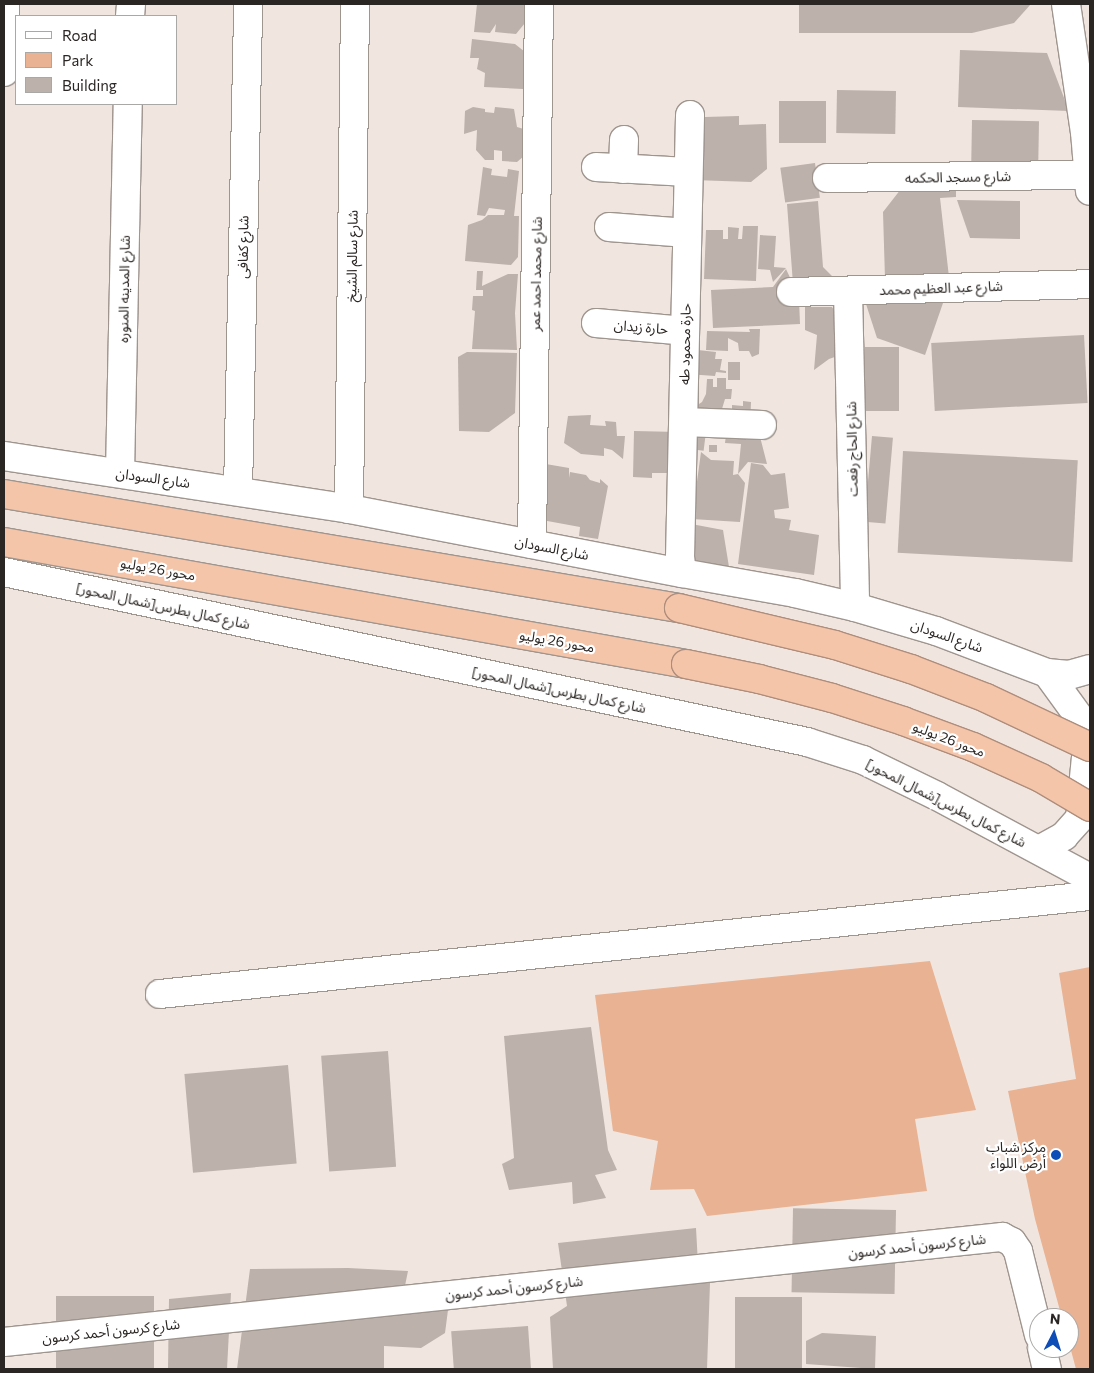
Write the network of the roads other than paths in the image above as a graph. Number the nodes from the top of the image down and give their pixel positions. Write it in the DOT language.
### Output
graph roads {
  1 [pos="5,4"];
  2 [pos="248,4"];
  3 [pos="355,4"];
  4 [pos="539,4"];
  5 [pos="1066,4"];
  6 [pos="4,72"];
  7 [pos="128,105"];
  8 [pos="690,115"];
  9 [pos="624,140"];
  10 [pos="596,167"];
  11 [pos="623,169"];
  12 [pos="688,172"];
  13 [pos="827,178"];
  14 [pos="1090,183"];
  15 [pos="609,227"];
  16 [pos="687,233"];
  17 [pos="1090,284"];
  18 [pos="848,291"];
  19 [pos="792,292"];
  20 [pos="596,323"];
  21 [pos="685,330"];
  22 [pos="684,422"];
  23 [pos="762,425"];
  24 [pos="4,456"];
  25 [pos="120,473"];
  26 [pos="238,491"];
  27 [pos="4,494"];
  28 [pos="349,509"];
  29 [pos="4,542"];
  30 [pos="532,544"];
  31 [pos="4,572"];
  32 [pos="682,574"];
  33 [pos="855,607"];
  34 [pos="1090,669"];
  35 [pos="1048,673"];
  36 [pos="1090,747"];
  37 [pos="1090,807"];
  38 [pos="1039,850"];
  39 [pos="1090,878"];
  40 [pos="1090,896"];
  41 [pos="160,994"];
  42 [pos="1032,1308"];
  43 [pos="4,1342"];
  1 -- 6 [label="street"];
  2 -- 26 [label="street, شارع كفافى"];
  3 -- 28 [label="street, شارع سالم الشيخ"];
  4 -- 30 [label="street, شارع محمد احمد عمر"];
  5 -- 14 [label="street"];
  7 -- 25 [label="street, شارع المدينه المنوره"];
  8 -- 12 [label="street, حارة محمود طه"];
  9 -- 11 [label="street"];
  10 -- 11 [label="street"];
  11 -- 12 [label="street"];
  12 -- 16 [label="street, حارة محمود طه"];
  13 -- 14 [label="street, شارع مسجد الحكمه"];
  15 -- 16 [label="street"];
  16 -- 21 [label="street, حارة محمود طه"];
  17 -- 18 [label="street, شارع عبد العظيم محمد"];
  18 -- 19 [label="street, شارع عبد العظيم محمد"];
  18 -- 33 [label="street, شارع الحاج رفعت"];
  20 -- 21 [label="street, حارة زيدان"];
  21 -- 22 [label="street, حارة محمود طه"];
  22 -- 23 [label="street"];
  22 -- 32 [label="street, حارة محمود طه"];
  24 -- 25 [label="street, شارع السودان"];
  25 -- 26 [label="street, شارع السودان"];
  26 -- 28 [label="street, شارع السودان"];
  27 -- 36 [label="highway, bridge"];
  28 -- 30 [label="street, شارع السودان"];
  29 -- 37 [label="highway, محور 26 يوليو, bridge"];
  30 -- 32 [label="street, شارع السودان"];
  31 -- 38 [label="street, شارع كمال بطرس[شمال المحور]"];
  32 -- 33 [label="street, شارع السودان"];
  33 -- 35 [label="street, شارع السودان"];
  34 -- 35 [label="street, شارع السودان"];
  35 -- 38 [label="street"];
  38 -- 39 [label="street, شارع كمال بطرس[شمال المحور]"];
  40 -- 41 [label="street"];
  42 -- 43 [label="street, شارع كرسون أحمد كرسون"];
}
